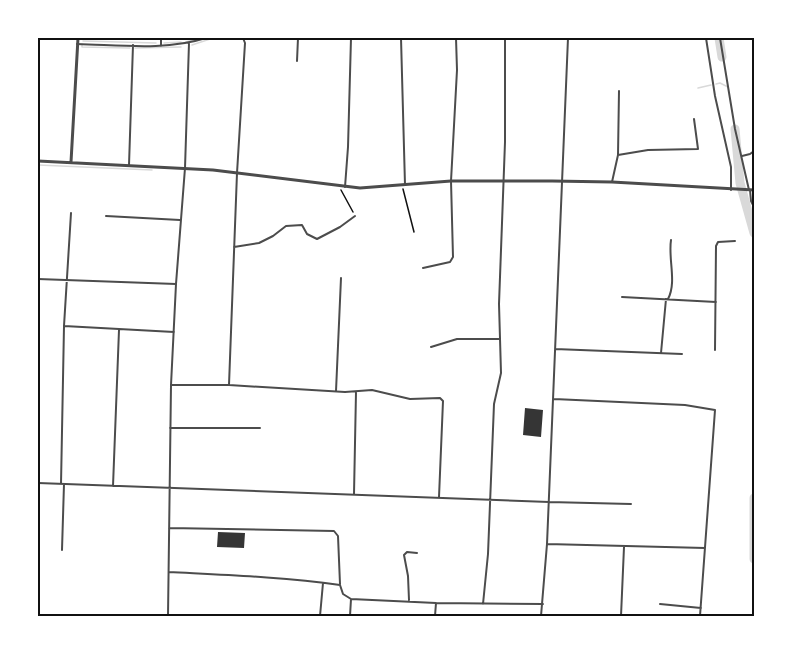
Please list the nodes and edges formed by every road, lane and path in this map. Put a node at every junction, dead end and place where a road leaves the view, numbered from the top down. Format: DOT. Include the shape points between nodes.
graph roads {
  1 [pos="78,38"];
  2 [pos="161,38"];
  3 [pos="206,38"];
  4 [pos="243,38"];
  5 [pos="298,38"];
  6 [pos="351,38"];
  7 [pos="401,38"];
  8 [pos="456,38"];
  9 [pos="506,38"];
  10 [pos="568,38"];
  11 [pos="706,38"];
  12 [pos="720,38"];
  13 [pos="189,43"];
  14 [pos="77,44"];
  15 [pos="133,45"];
  16 [pos="161,45"];
  17 [pos="297,61"];
  18 [pos="619,91"];
  19 [pos="694,119"];
  20 [pos="754,151"];
  21 [pos="618,155"];
  22 [pos="742,156"];
  23 [pos="38,161"];
  24 [pos="71,162"];
  25 [pos="129,165"];
  26 [pos="185,168"];
  27 [pos="237,172"];
  28 [pos="451,181"];
  29 [pos="502,182"];
  30 [pos="562,182"];
  31 [pos="612,182"];
  32 [pos="403,185"];
  33 [pos="339,187"];
  34 [pos="345,187"];
  35 [pos="732,190"];
  36 [pos="750,190"];
  37 [pos="754,207"];
  38 [pos="71,213"];
  39 [pos="106,216"];
  40 [pos="355,216"];
  41 [pos="180,220"];
  42 [pos="414,232"];
  43 [pos="671,240"];
  44 [pos="735,242"];
  45 [pos="234,247"];
  46 [pos="423,268"];
  47 [pos="341,278"];
  48 [pos="38,279"];
  49 [pos="67,281"];
  50 [pos="176,284"];
  51 [pos="622,297"];
  52 [pos="667,299"];
  53 [pos="716,302"];
  54 [pos="64,326"];
  55 [pos="119,330"];
  56 [pos="174,332"];
  57 [pos="500,339"];
  58 [pos="430,347"];
  59 [pos="555,349"];
  60 [pos="715,350"];
  61 [pos="661,353"];
  62 [pos="681,354"];
  63 [pos="171,386"];
  64 [pos="229,386"];
  65 [pos="336,391"];
  66 [pos="356,392"];
  67 [pos="554,399"];
  68 [pos="170,428"];
  69 [pos="260,428"];
  70 [pos="38,483"];
  71 [pos="63,484"];
  72 [pos="113,486"];
  73 [pos="171,488"];
  74 [pos="354,495"];
  75 [pos="439,497"];
  76 [pos="490,500"];
  77 [pos="549,502"];
  78 [pos="631,504"];
  79 [pos="170,528"];
  80 [pos="547,544"];
  81 [pos="624,547"];
  82 [pos="705,548"];
  83 [pos="62,550"];
  84 [pos="417,553"];
  85 [pos="169,572"];
  86 [pos="323,583"];
  87 [pos="340,585"];
  88 [pos="351,599"];
  89 [pos="409,600"];
  90 [pos="436,603"];
  91 [pos="483,604"];
  92 [pos="543,604"];
  93 [pos="660,604"];
  94 [pos="701,608"];
  95 [pos="168,616"];
  96 [pos="320,616"];
  97 [pos="350,616"];
  98 [pos="435,616"];
  99 [pos="541,616"];
  100 [pos="621,616"];
  101 [pos="700,616"];
  1 -- 14 [label="street"];
  2 -- 16 [label="street"];
  3 -- 13 [label="street"];
  4 -- 27 [label="street"];
  5 -- 17 [label="street"];
  6 -- 34 [label="street"];
  7 -- 32 [label="street"];
  8 -- 28 [label="street"];
  9 -- 29 [label="street"];
  10 -- 30 [label="street"];
  11 -- 35 [label="street"];
  12 -- 22 [label="street"];
  13 -- 16 [label="street"];
  13 -- 26 [label="street"];
  14 -- 15 [label="street"];
  14 -- 24 [label="street"];
  15 -- 16 [label="street"];
  15 -- 25 [label="street"];
  18 -- 21 [label="street"];
  19 -- 21 [label="street" via="698,149"];
  20 -- 22 [label="street"];
  21 -- 31 [label="street"];
  22 -- 36 [label="street"];
  23 -- 24 [label="street"];
  24 -- 25 [label="street"];
  25 -- 26 [label="street"];
  26 -- 27 [label="street"];
  26 -- 41 [label="street"];
  27 -- 33 [label="street"];
  27 -- 45 [label="street"];
  28 -- 29 [label="street"];
  28 -- 32 [label="street"];
  28 -- 46 [label="street" via="453,257 450,262"];
  29 -- 30 [label="street"];
  29 -- 57 [label="street"];
  30 -- 31 [label="street"];
  30 -- 59 [label="street"];
  31 -- 35 [label="street"];
  32 -- 34 [label="street"];
  32 -- 42 [label="path"];
  33 -- 34 [label="street"];
  33 -- 40 [label="path"];
  35 -- 36 [label="street"];
  36 -- 37 [label="street"];
  38 -- 49 [label="street"];
  39 -- 41 [label="street"];
  40 -- 45 [label="street" via="317,239 300,225 286,226 255,244"];
  41 -- 50 [label="street"];
  43 -- 52 [label="street" via="672,288"];
  44 -- 53 [label="street" via="716,246"];
  45 -- 64 [label="street"];
  47 -- 65 [label="street"];
  48 -- 49 [label="street"];
  49 -- 50 [label="street"];
  49 -- 54 [label="street"];
  50 -- 56 [label="street"];
  51 -- 52 [label="street"];
  52 -- 53 [label="street"];
  52 -- 61 [label="street"];
  53 -- 60 [label="street"];
  54 -- 55 [label="street"];
  54 -- 71 [label="street"];
  55 -- 56 [label="street"];
  55 -- 72 [label="street"];
  56 -- 63 [label="street"];
  57 -- 58 [label="street" via="449,340"];
  57 -- 76 [label="street" via="501,379 494,404"];
  59 -- 61 [label="street"];
  59 -- 67 [label="street"];
  61 -- 62 [label="street"];
  63 -- 64 [label="street"];
  63 -- 68 [label="street"];
  64 -- 65 [label="street"];
  65 -- 66 [label="street"];
  66 -- 74 [label="street"];
  66 -- 75 [label="street" via="372,390 410,399 442,400"];
  67 -- 77 [label="street"];
  67 -- 82 [label="street" via="715,410"];
  68 -- 69 [label="street"];
  68 -- 73 [label="street"];
  70 -- 71 [label="street"];
  71 -- 72 [label="street"];
  71 -- 83 [label="street"];
  72 -- 73 [label="street"];
  73 -- 74 [label="street"];
  73 -- 79 [label="street"];
  74 -- 75 [label="street"];
  75 -- 76 [label="street"];
  76 -- 77 [label="street"];
  76 -- 91 [label="street"];
  77 -- 78 [label="street"];
  77 -- 80 [label="street"];
  79 -- 85 [label="street"];
  79 -- 87 [label="street" via="334,531 338,536"];
  80 -- 81 [label="street"];
  80 -- 92 [label="street"];
  81 -- 82 [label="street"];
  81 -- 100 [label="street"];
  82 -- 94 [label="street"];
  84 -- 89 [label="street" via="404,555"];
  85 -- 86 [label="street"];
  85 -- 95 [label="street"];
  86 -- 87 [label="street"];
  86 -- 96 [label="street"];
  87 -- 88 [label="street" via="343,594"];
  88 -- 89 [label="street"];
  88 -- 97 [label="street"];
  89 -- 90 [label="street"];
  90 -- 91 [label="street"];
  90 -- 98 [label="street"];
  91 -- 92 [label="street"];
  92 -- 99 [label="street"];
  93 -- 94 [label="street"];
  94 -- 101 [label="street"];
}
